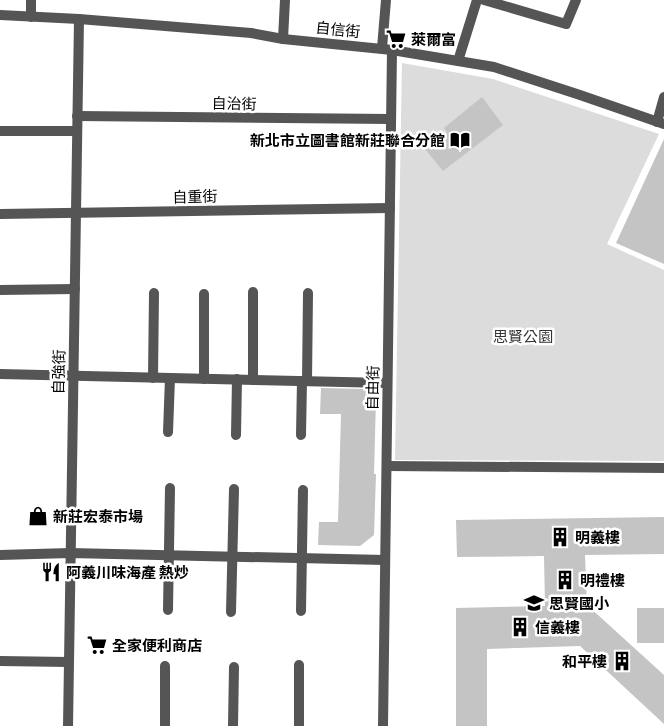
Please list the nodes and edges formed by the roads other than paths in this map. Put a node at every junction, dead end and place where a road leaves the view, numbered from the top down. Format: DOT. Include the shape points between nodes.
graph roads {
  1 [pos="32,0"];
  2 [pos="285,0"];
  3 [pos="386,0"];
  4 [pos="477,0"];
  5 [pos="484,0"];
  6 [pos="576,0"];
  7 [pos="0,15"];
  8 [pos="31,17"];
  9 [pos="79,19"];
  10 [pos="283,39"];
  11 [pos="387,49"];
  12 [pos="458,61"];
  13 [pos="664,97"];
  14 [pos="77,116"];
  15 [pos="391,120"];
  16 [pos="661,123"];
  17 [pos="0,131"];
  18 [pos="77,131"];
  19 [pos="390,208"];
  20 [pos="76,212"];
  21 [pos="0,214"];
  22 [pos="75,289"];
  23 [pos="0,290"];
  24 [pos="254,292"];
  25 [pos="154,293"];
  26 [pos="308,293"];
  27 [pos="204,294"];
  28 [pos="0,374"];
  29 [pos="73,375"];
  30 [pos="153,378"];
  31 [pos="170,378"];
  32 [pos="204,378"];
  33 [pos="237,380"];
  34 [pos="254,380"];
  35 [pos="304,381"];
  36 [pos="387,383"];
  37 [pos="168,432"];
  38 [pos="236,435"];
  39 [pos="301,435"];
  40 [pos="386,466"];
  41 [pos="664,468"];
  42 [pos="170,488"];
  43 [pos="234,489"];
  44 [pos="303,490"];
  45 [pos="70,553"];
  46 [pos="0,555"];
  47 [pos="169,555"];
  48 [pos="233,557"];
  49 [pos="302,558"];
  50 [pos="385,560"];
  51 [pos="168,610"];
  52 [pos="302,611"];
  53 [pos="232,612"];
  54 [pos="0,661"];
  55 [pos="69,662"];
  56 [pos="299,665"];
  57 [pos="165,666"];
  58 [pos="234,667"];
  59 [pos="68,726"];
  60 [pos="165,726"];
  61 [pos="233,726"];
  62 [pos="299,726"];
  63 [pos="383,726"];
  1 -- 8 [label="street"];
  2 -- 10 [label="street"];
  3 -- 11 [label="street, 自由街"];
  4 -- 12 [label="street"];
  5 -- 6 [label="street" via="566,24"];
  7 -- 8 [label="street, 自信街"];
  8 -- 9 [label="street, 自信街"];
  9 -- 10 [label="street, 自信街" via="251,33"];
  9 -- 14 [label="street, 自強街"];
  10 -- 11 [label="street, 自信街"];
  11 -- 12 [label="street, 自信街"];
  11 -- 15 [label="street, 自由街"];
  12 -- 16 [label="street, 自信街" via="494,67"];
  13 -- 16 [label="street"];
  14 -- 15 [label="street, 自治街"];
  14 -- 18 [label="street, 自強街"];
  15 -- 19 [label="street, 自由街"];
  17 -- 18 [label="street"];
  18 -- 20 [label="street, 自強街"];
  19 -- 20 [label="street, 自重街"];
  19 -- 36 [label="street, 自由街"];
  20 -- 21 [label="street, 自重街"];
  20 -- 22 [label="street, 自強街"];
  22 -- 23 [label="street"];
  22 -- 29 [label="street, 自強街"];
  24 -- 34 [label="street"];
  25 -- 30 [label="street"];
  26 -- 35 [label="street"];
  27 -- 32 [label="street"];
  28 -- 29 [label="street"];
  29 -- 30 [label="street"];
  29 -- 45 [label="street, 自強街"];
  30 -- 31 [label="street"];
  31 -- 32 [label="street"];
  31 -- 37 [label="street"];
  32 -- 33 [label="street"];
  33 -- 34 [label="street"];
  33 -- 38 [label="street"];
  34 -- 35 [label="street"];
  35 -- 36 [label="street"];
  35 -- 39 [label="street"];
  36 -- 40 [label="street, 自由街"];
  40 -- 41 [label="street"];
  40 -- 50 [label="street, 自由街"];
  42 -- 47 [label="street"];
  43 -- 48 [label="street"];
  44 -- 49 [label="street"];
  45 -- 46 [label="street"];
  45 -- 47 [label="street"];
  45 -- 55 [label="street, 自強街"];
  47 -- 48 [label="street"];
  47 -- 51 [label="street"];
  48 -- 49 [label="street"];
  48 -- 53 [label="street"];
  49 -- 50 [label="street"];
  49 -- 52 [label="street"];
  50 -- 63 [label="street, 自由街"];
  54 -- 55 [label="street"];
  55 -- 59 [label="street, 自強街"];
  56 -- 62 [label="street"];
  57 -- 60 [label="street"];
  58 -- 61 [label="street"];
}
